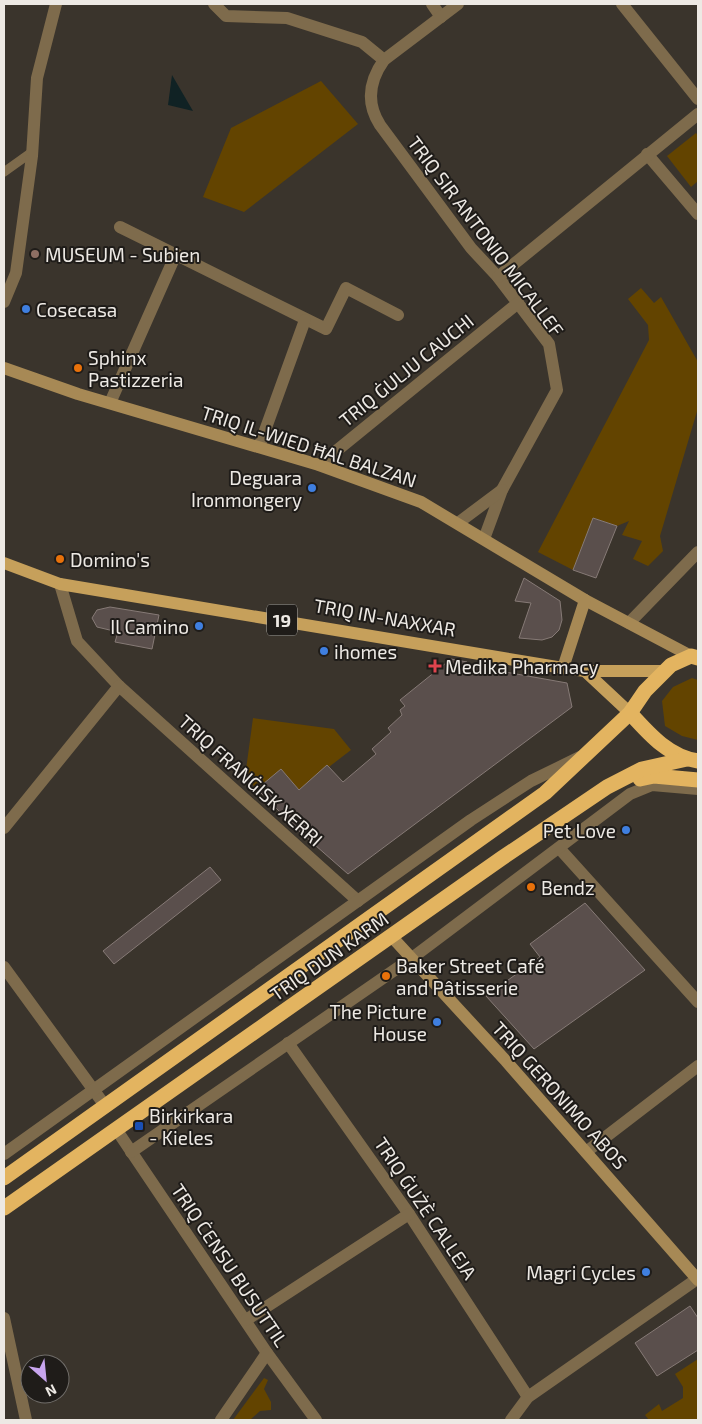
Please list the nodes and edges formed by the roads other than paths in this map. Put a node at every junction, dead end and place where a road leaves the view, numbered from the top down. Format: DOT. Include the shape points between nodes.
graph roads {
  1 [pos="56,4"];
  2 [pos="214,4"];
  3 [pos="432,4"];
  4 [pos="458,4"];
  5 [pos="622,4"];
  6 [pos="441,17"];
  7 [pos="384,60"];
  8 [pos="698,99"];
  9 [pos="698,114"];
  10 [pos="32,152"];
  11 [pos="647,154"];
  12 [pos="4,172"];
  13 [pos="697,211"];
  14 [pos="120,227"];
  15 [pos="176,254"];
  16 [pos="498,277"];
  17 [pos="4,302"];
  18 [pos="518,303"];
  19 [pos="398,315"];
  20 [pos="305,320"];
  21 [pos="4,368"];
  22 [pos="110,403"];
  23 [pos="259,447"];
  24 [pos="319,465"];
  25 [pos="502,490"];
  26 [pos="458,523"];
  27 [pos="484,539"];
  28 [pos="698,552"];
  29 [pos="4,563"];
  30 [pos="60,584"];
  31 [pos="585,600"];
  32 [pos="629,623"];
  33 [pos="695,657"];
  34 [pos="564,668"];
  35 [pos="585,671"];
  36 [pos="665,671"];
  37 [pos="119,686"];
  38 [pos="630,713"];
  39 [pos="583,756"];
  40 [pos="693,760"];
  41 [pos="698,780"];
  42 [pos="607,787"];
  43 [pos="698,789"];
  44 [pos="4,828"];
  45 [pos="559,848"];
  46 [pos="358,901"];
  47 [pos="392,937"];
  48 [pos="412,958"];
  49 [pos="4,967"];
  50 [pos="698,1002"];
  51 [pos="288,1043"];
  52 [pos="698,1066"];
  53 [pos="93,1090"];
  54 [pos="106,1107"];
  55 [pos="116,1129"];
  56 [pos="130,1152"];
  57 [pos="586,1152"];
  58 [pos="4,1154"];
  59 [pos="4,1178"];
  60 [pos="4,1208"];
  61 [pos="409,1214"];
  62 [pos="698,1279"];
  63 [pos="4,1318"];
  64 [pos="246,1320"];
  65 [pos="267,1354"];
  66 [pos="528,1397"];
  67 [pos="26,1420"];
  68 [pos="220,1420"];
  69 [pos="316,1420"];
  70 [pos="511,1420"];
  1 -- 10 [label="street" via="37,78"];
  2 -- 7 [label="street" via="226,16 287,18 362,42"];
  3 -- 6 [label="street"];
  4 -- 6 [label="street"];
  5 -- 8 [label="street"];
  6 -- 7 [label="street"];
  7 -- 16 [label="street, TRIQ SIR ANTONIO MICALLEF" via="371,86 373,114 471,248"];
  9 -- 11 [label="street"];
  10 -- 12 [label="lane"];
  10 -- 17 [label="street" via="16,274"];
  11 -- 13 [label="street"];
  11 -- 16 [label="street"];
  14 -- 15 [label="street"];
  15 -- 20 [label="street"];
  15 -- 22 [label="street"];
  16 -- 18 [label="street, TRIQ SIR ANTONIO MICALLEF"];
  18 -- 24 [label="street, TRIQ ĠULJU CAUCHI"];
  18 -- 25 [label="street, TRIQ SIR ANTONIO MICALLEF" via="549,344 557,390"];
  19 -- 20 [label="street" via="346,288 326,329"];
  20 -- 23 [label="street"];
  21 -- 22 [label="main road, TRIQ IL-WIED ĦAL BALZAN"];
  22 -- 23 [label="main road, TRIQ IL-WIED ĦAL BALZAN"];
  23 -- 24 [label="main road, TRIQ IL-WIED ĦAL BALZAN"];
  24 -- 26 [label="main road, TRIQ IL-WIED ĦAL BALZAN" via="421,502"];
  25 -- 26 [label="street, TRIQ SIR ANTONIO MICALLEF"];
  25 -- 27 [label="street, TRIQ SIR ANTONIO MICALLEF"];
  26 -- 27 [label="main road, TRIQ IL-WIED ĦAL BALZAN"];
  27 -- 31 [label="main road, TRIQ IL-WIED ĦAL BALZAN"];
  28 -- 32 [label="street"];
  29 -- 30 [label="main road, TRIQ IN-NAXXAR / 19"];
  30 -- 34 [label="main road, TRIQ IN-NAXXAR / 19"];
  30 -- 37 [label="street, TRIQ FRANĠISK XERRI" via="77,641"];
  31 -- 32 [label="main road, TRIQ IL-WIED ĦAL BALZAN"];
  31 -- 34 [label="main road"];
  32 -- 33 [label="main road, TRIQ IL-WIED ĦAL BALZAN"];
  33 -- 36 [label="highway" via="671,665"];
  34 -- 35 [label="main road, TRIQ IN-NAXXAR / 19"];
  35 -- 36 [label="main road, TRIQ IN-NAXXAR"];
  35 -- 38 [label="main road"];
  36 -- 38 [label="highway" via="645,691"];
  37 -- 44 [label="street"];
  37 -- 46 [label="street, TRIQ FRANĠISK XERRI"];
  38 -- 39 [label="highway, TRIQ DUN KARM"];
  38 -- 40 [label="highway" via="652,737"];
  39 -- 46 [label="street, TRIQ DUN KARM" via="531,781"];
  39 -- 54 [label="highway, TRIQ DUN KARM" via="545,793"];
  40 -- 42 [label="highway, TRIQ DUN KARM" via="642,769"];
  41 -- 42 [label="highway" via="654,776"];
  42 -- 47 [label="highway, TRIQ DUN KARM"];
  43 -- 45 [label="street" via="652,785 630,794"];
  45 -- 48 [label="street"];
  45 -- 50 [label="street"];
  46 -- 53 [label="street, TRIQ DUN KARM"];
  47 -- 48 [label="main road, TRIQ GERONIMO ABOS"];
  47 -- 55 [label="highway, TRIQ DUN KARM"];
  48 -- 51 [label="street"];
  48 -- 57 [label="main road, TRIQ GERONIMO ABOS"];
  49 -- 53 [label="street"];
  51 -- 56 [label="street"];
  51 -- 61 [label="street, TRIQ ĠUŻÈ CALLEJA"];
  52 -- 57 [label="street"];
  53 -- 54 [label="street"];
  53 -- 58 [label="street, TRIQ DUN KARM"];
  54 -- 59 [label="highway, TRIQ DUN KARM"];
  55 -- 56 [label="street, TRIQ ĊENSU BUSUTTIL"];
  55 -- 60 [label="highway, TRIQ DUN KARM"];
  56 -- 64 [label="street, TRIQ ĊENSU BUSUTTIL"];
  57 -- 62 [label="main road, TRIQ GERONIMO ABOS"];
  61 -- 64 [label="street"];
  61 -- 66 [label="street, TRIQ ĠUŻÈ CALLEJA"];
  62 -- 66 [label="street"];
  63 -- 67 [label="street"];
  64 -- 65 [label="street, TRIQ ĊENSU BUSUTTIL"];
  65 -- 68 [label="street"];
  65 -- 69 [label="street, TRIQ ĊENSU BUSUTTIL"];
  66 -- 70 [label="street"];
}
